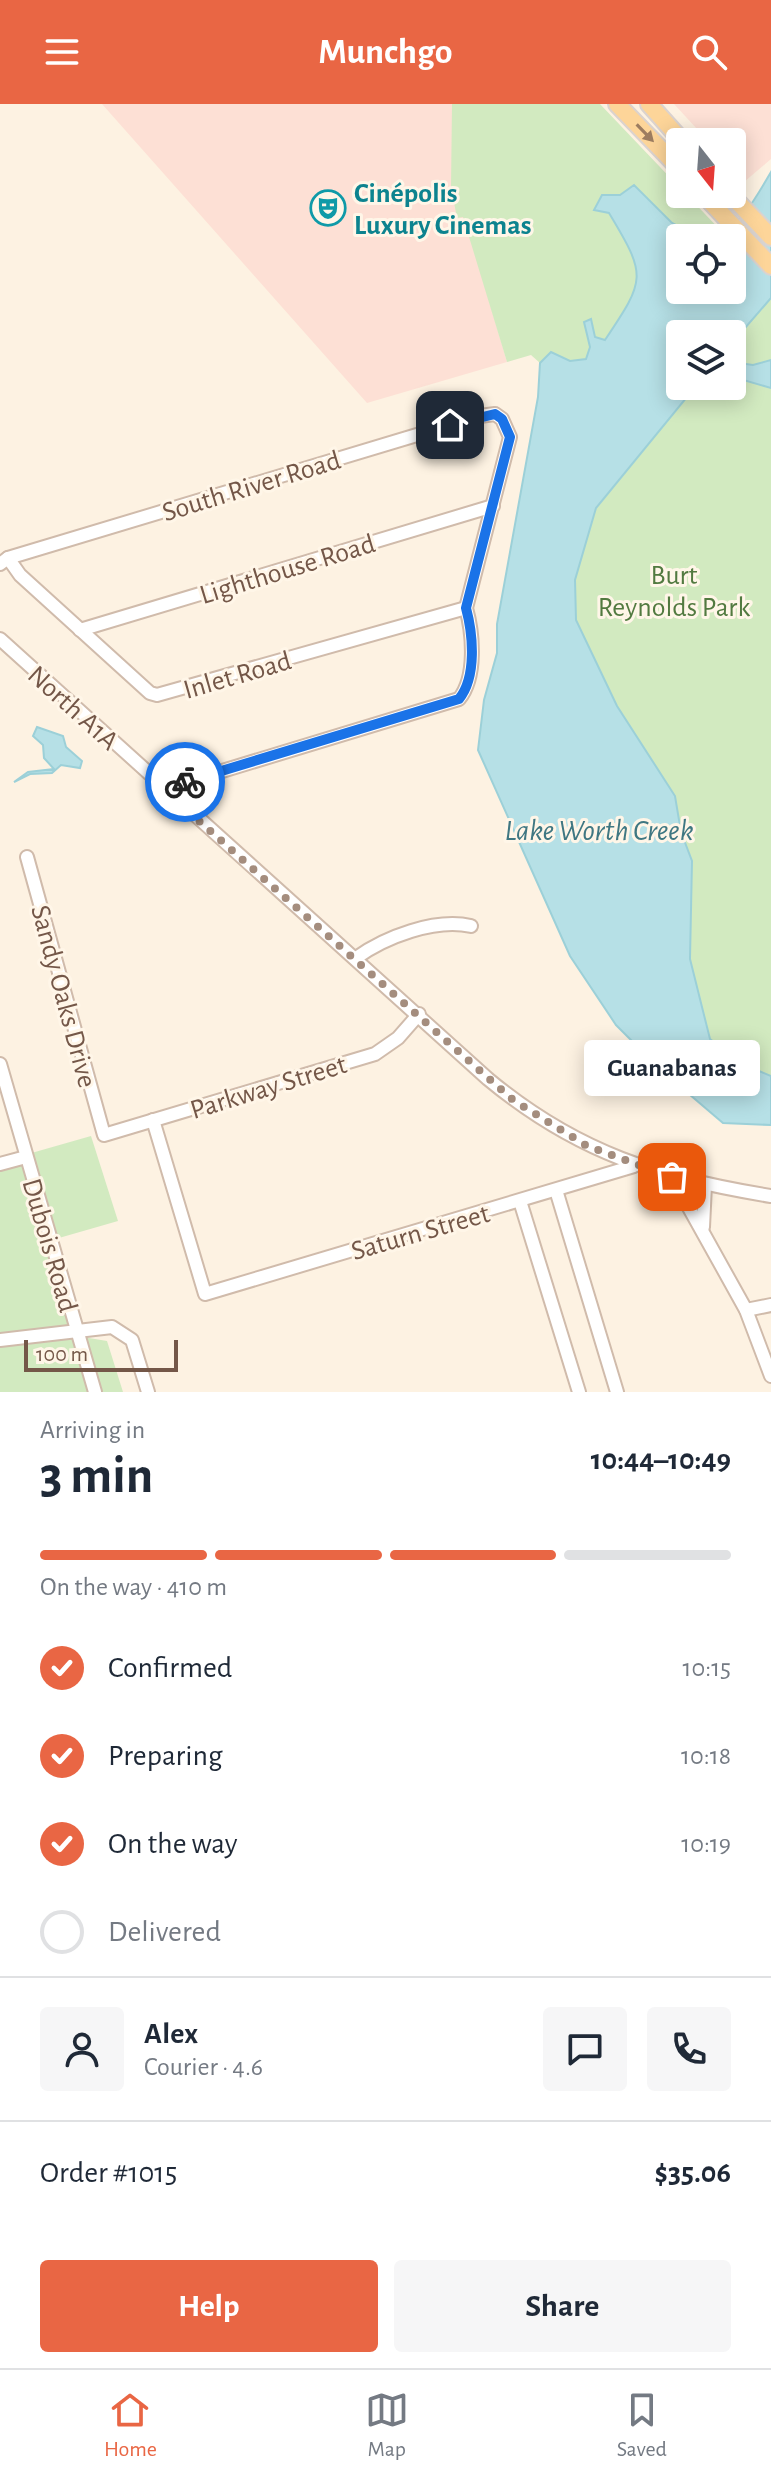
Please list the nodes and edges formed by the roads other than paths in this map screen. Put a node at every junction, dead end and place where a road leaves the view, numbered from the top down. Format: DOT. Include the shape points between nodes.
graph roads {
  1 [pos="617,104"];
  2 [pos="649,104"];
  3 [pos="670,128"];
  4 [pos="666,155"];
  5 [pos="716,208"];
  6 [pos="743,208"];
  7 [pos="771,237"];
  8 [pos="771,266"];
  9 [pos="493,506"];
  10 [pos="4,561"];
  11 [pos="466,608"];
  12 [pos="80,630"];
  13 [pos="0,639"];
  14 [pos="163,789"];
  15 [pos="27,857"];
  16 [pos="471,926"];
  17 [pos="356,958"];
  18 [pos="419,1014"];
  19 [pos="0,1064"];
  20 [pos="153,1120"];
  21 [pos="104,1135"];
  22 [pos="26,1157"];
  23 [pos="0,1164"];
  24 [pos="634,1166"];
  25 [pos="672,1177"];
  26 [pos="705,1185"];
  27 [pos="556,1190"];
  28 [pos="771,1196"];
  29 [pos="520,1201"];
  30 [pos="703,1230"];
  31 [pos="771,1305"];
  32 [pos="746,1310"];
  33 [pos="77,1333"];
  34 [pos="0,1340"];
  35 [pos="771,1376"];
  36 [pos="95,1392"];
  37 [pos="148,1392"];
  38 [pos="579,1392"];
  39 [pos="617,1392"];
  1 -- 4 [label="main road, one-way"];
  2 -- 3 [label="main road"];
  5 -- 8 [label="main road"];
  6 -- 7 [label="main road"];
  9 -- 10 [label="street, South River Road" via="510,437 495,414"];
  9 -- 11 [label="street"];
  9 -- 12 [label="street, Lighthouse Road"];
  10 -- 12 [label="street, Inlet Road"];
  11 -- 12 [label="street, Inlet Road" via="164,695 150,693"];
  11 -- 14 [label="street" via="472,631 468,679 459,699"];
  13 -- 14 [label="street, North A1A"];
  14 -- 17 [label="street, North A1A"];
  15 -- 21 [label="street, Sandy Oaks Drive"];
  16 -- 17 [label="street" via="444,924 372,945"];
  17 -- 18 [label="street, North A1A"];
  18 -- 20 [label="street, Parkway Street" via="375,1054"];
  18 -- 24 [label="street, North A1A" via="531,1114"];
  19 -- 22 [label="street, Dubois Road"];
  20 -- 21 [label="street, Parkway Street"];
  20 -- 29 [label="street, Saturn Street" via="205,1294"];
  22 -- 23 [label="street"];
  22 -- 33 [label="street, Dubois Road"];
  24 -- 25 [label="street, North A1A"];
  24 -- 27 [label="street, Saturn Street"];
  25 -- 26 [label="street, North A1A"];
  25 -- 30 [label="street"];
  26 -- 28 [label="street, North A1A"];
  26 -- 30 [label="street"];
  27 -- 29 [label="street, Saturn Street"];
  27 -- 39 [label="street"];
  29 -- 38 [label="street"];
  30 -- 32 [label="street"];
  31 -- 32 [label="street"];
  32 -- 35 [label="street"];
  33 -- 34 [label="street, Dubois Road"];
  33 -- 36 [label="street, Dubois Road"];
  33 -- 37 [label="street" via="112,1327 132,1340"];
}
